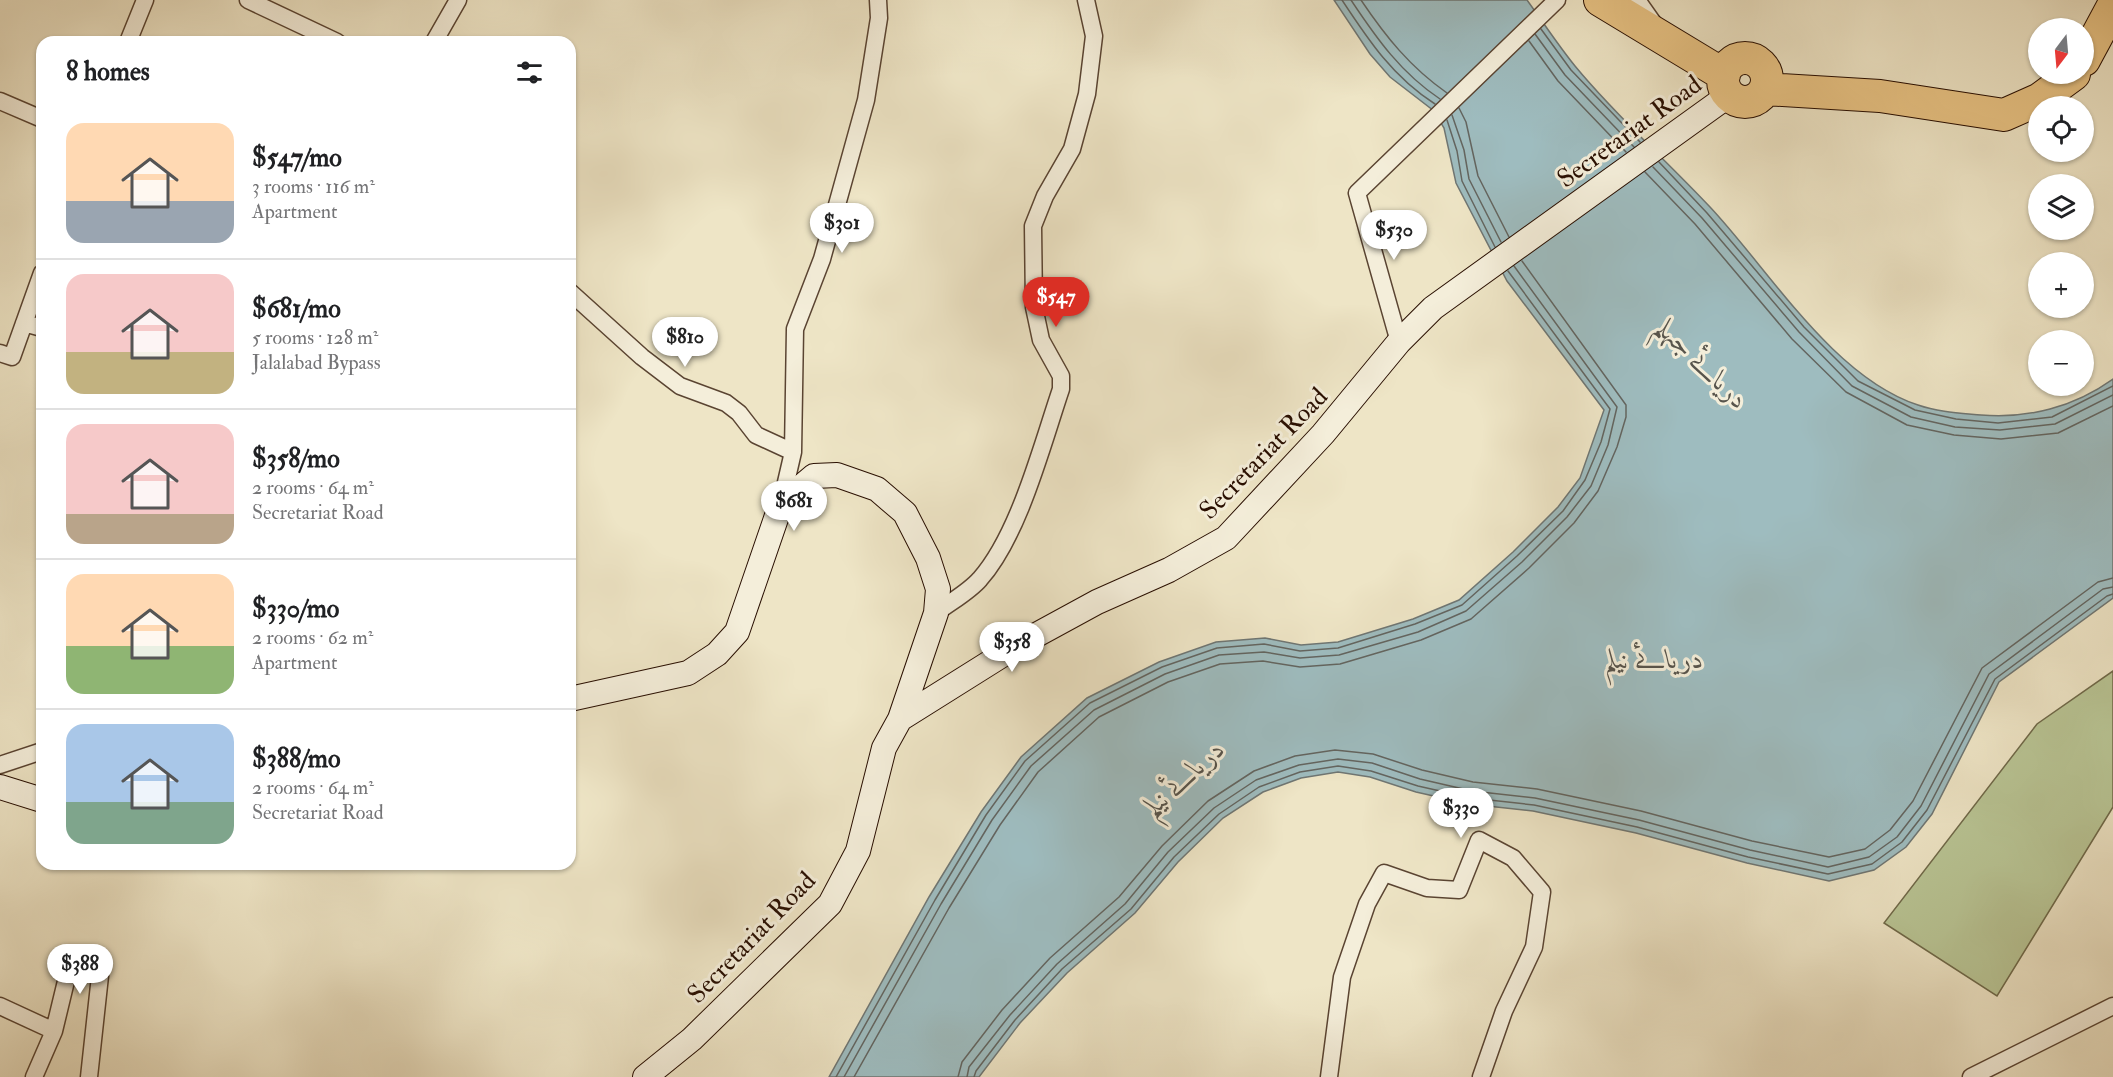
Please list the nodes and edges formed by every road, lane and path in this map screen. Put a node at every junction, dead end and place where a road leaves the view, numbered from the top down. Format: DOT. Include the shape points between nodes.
graph roads {
  1 [pos="145,0"];
  2 [pos="248,0"];
  3 [pos="458,0"];
  4 [pos="878,0"];
  5 [pos="1086,0"];
  6 [pos="1600,0"];
  7 [pos="1637,0"];
  8 [pos="1554,4"];
  9 [pos="2113,6"];
  10 [pos="130,36"];
  11 [pos="324,36"];
  12 [pos="437,36"];
  13 [pos="1665,39"];
  14 [pos="2094,41"];
  15 [pos="2060,84"];
  16 [pos="1722,91"];
  17 [pos="0,101"];
  18 [pos="36,116"];
  19 [pos="36,290"];
  20 [pos="576,297"];
  21 [pos="24,323"];
  22 [pos="36,326"];
  23 [pos="1399,342"];
  24 [pos="0,353"];
  25 [pos="793,452"];
  26 [pos="781,504"];
  27 [pos="936,612"];
  28 [pos="576,698"];
  29 [pos="900,719"];
  30 [pos="36,753"];
  31 [pos="0,765"];
  32 [pos="0,787"];
  33 [pos="36,799"];
  34 [pos="0,1006"];
  35 [pos="2113,1006"];
  36 [pos="54,1031"];
  37 [pos="34,1077"];
  38 [pos="89,1077"];
  39 [pos="645,1077"];
  40 [pos="1329,1077"];
  41 [pos="1481,1077"];
  42 [pos="1971,1077"];
  1 -- 10 [label="street"];
  2 -- 11 [label="street"];
  3 -- 12 [label="street"];
  4 -- 25 [label="street" via="879,18 866,100 822,260 795,329"];
  5 -- 27 [label="street" via="1094,36 1087,94 1072,149 1033,226 1034,307 1041,340 1062,376 1061,389 1028,488 1002,545 980,580"];
  6 -- 13 [label="highway"];
  7 -- 13 [label="street"];
  8 -- 23 [label="street" via="1357,193"];
  9 -- 14 [label="highway"];
  13 -- 16 [label="highway"];
  15 -- 16 [label="highway" via="2040,99 2004,115 1880,96 1765,89 1764,69 1745,58 1731,63"];
  16 -- 23 [label="main road, Secretariat Road" via="1433,308"];
  17 -- 18 [label="street"];
  19 -- 21 [label="street"];
  20 -- 25 [label="street" via="680,386 726,403 756,435"];
  21 -- 22 [label="street"];
  21 -- 24 [label="street" via="12,357"];
  23 -- 29 [label="main road, Secretariat Road" via="1323,434 1226,538 1018,645"];
  25 -- 26 [label="street"];
  26 -- 27 [label="main road" via="814,476 837,474 877,489 905,513 928,558 938,589"];
  26 -- 28 [label="main road" via="737,632 717,654 688,673"];
  27 -- 29 [label="main road"];
  29 -- 39 [label="main road, Secretariat Road" via="884,748 858,852 830,904 692,1039"];
  30 -- 31 [label="street"];
  32 -- 33 [label="main road"];
  34 -- 36 [label="street"];
  35 -- 42 [label="street"];
  36 -- 37 [label="street"];
  36 -- 38 [label="street" via="72,968 94,968 100,976"];
  40 -- 41 [label="street" via="1342,977 1367,904 1384,873 1426,888 1459,890 1479,840 1513,858 1542,892 1534,947 1504,1011"];
}
